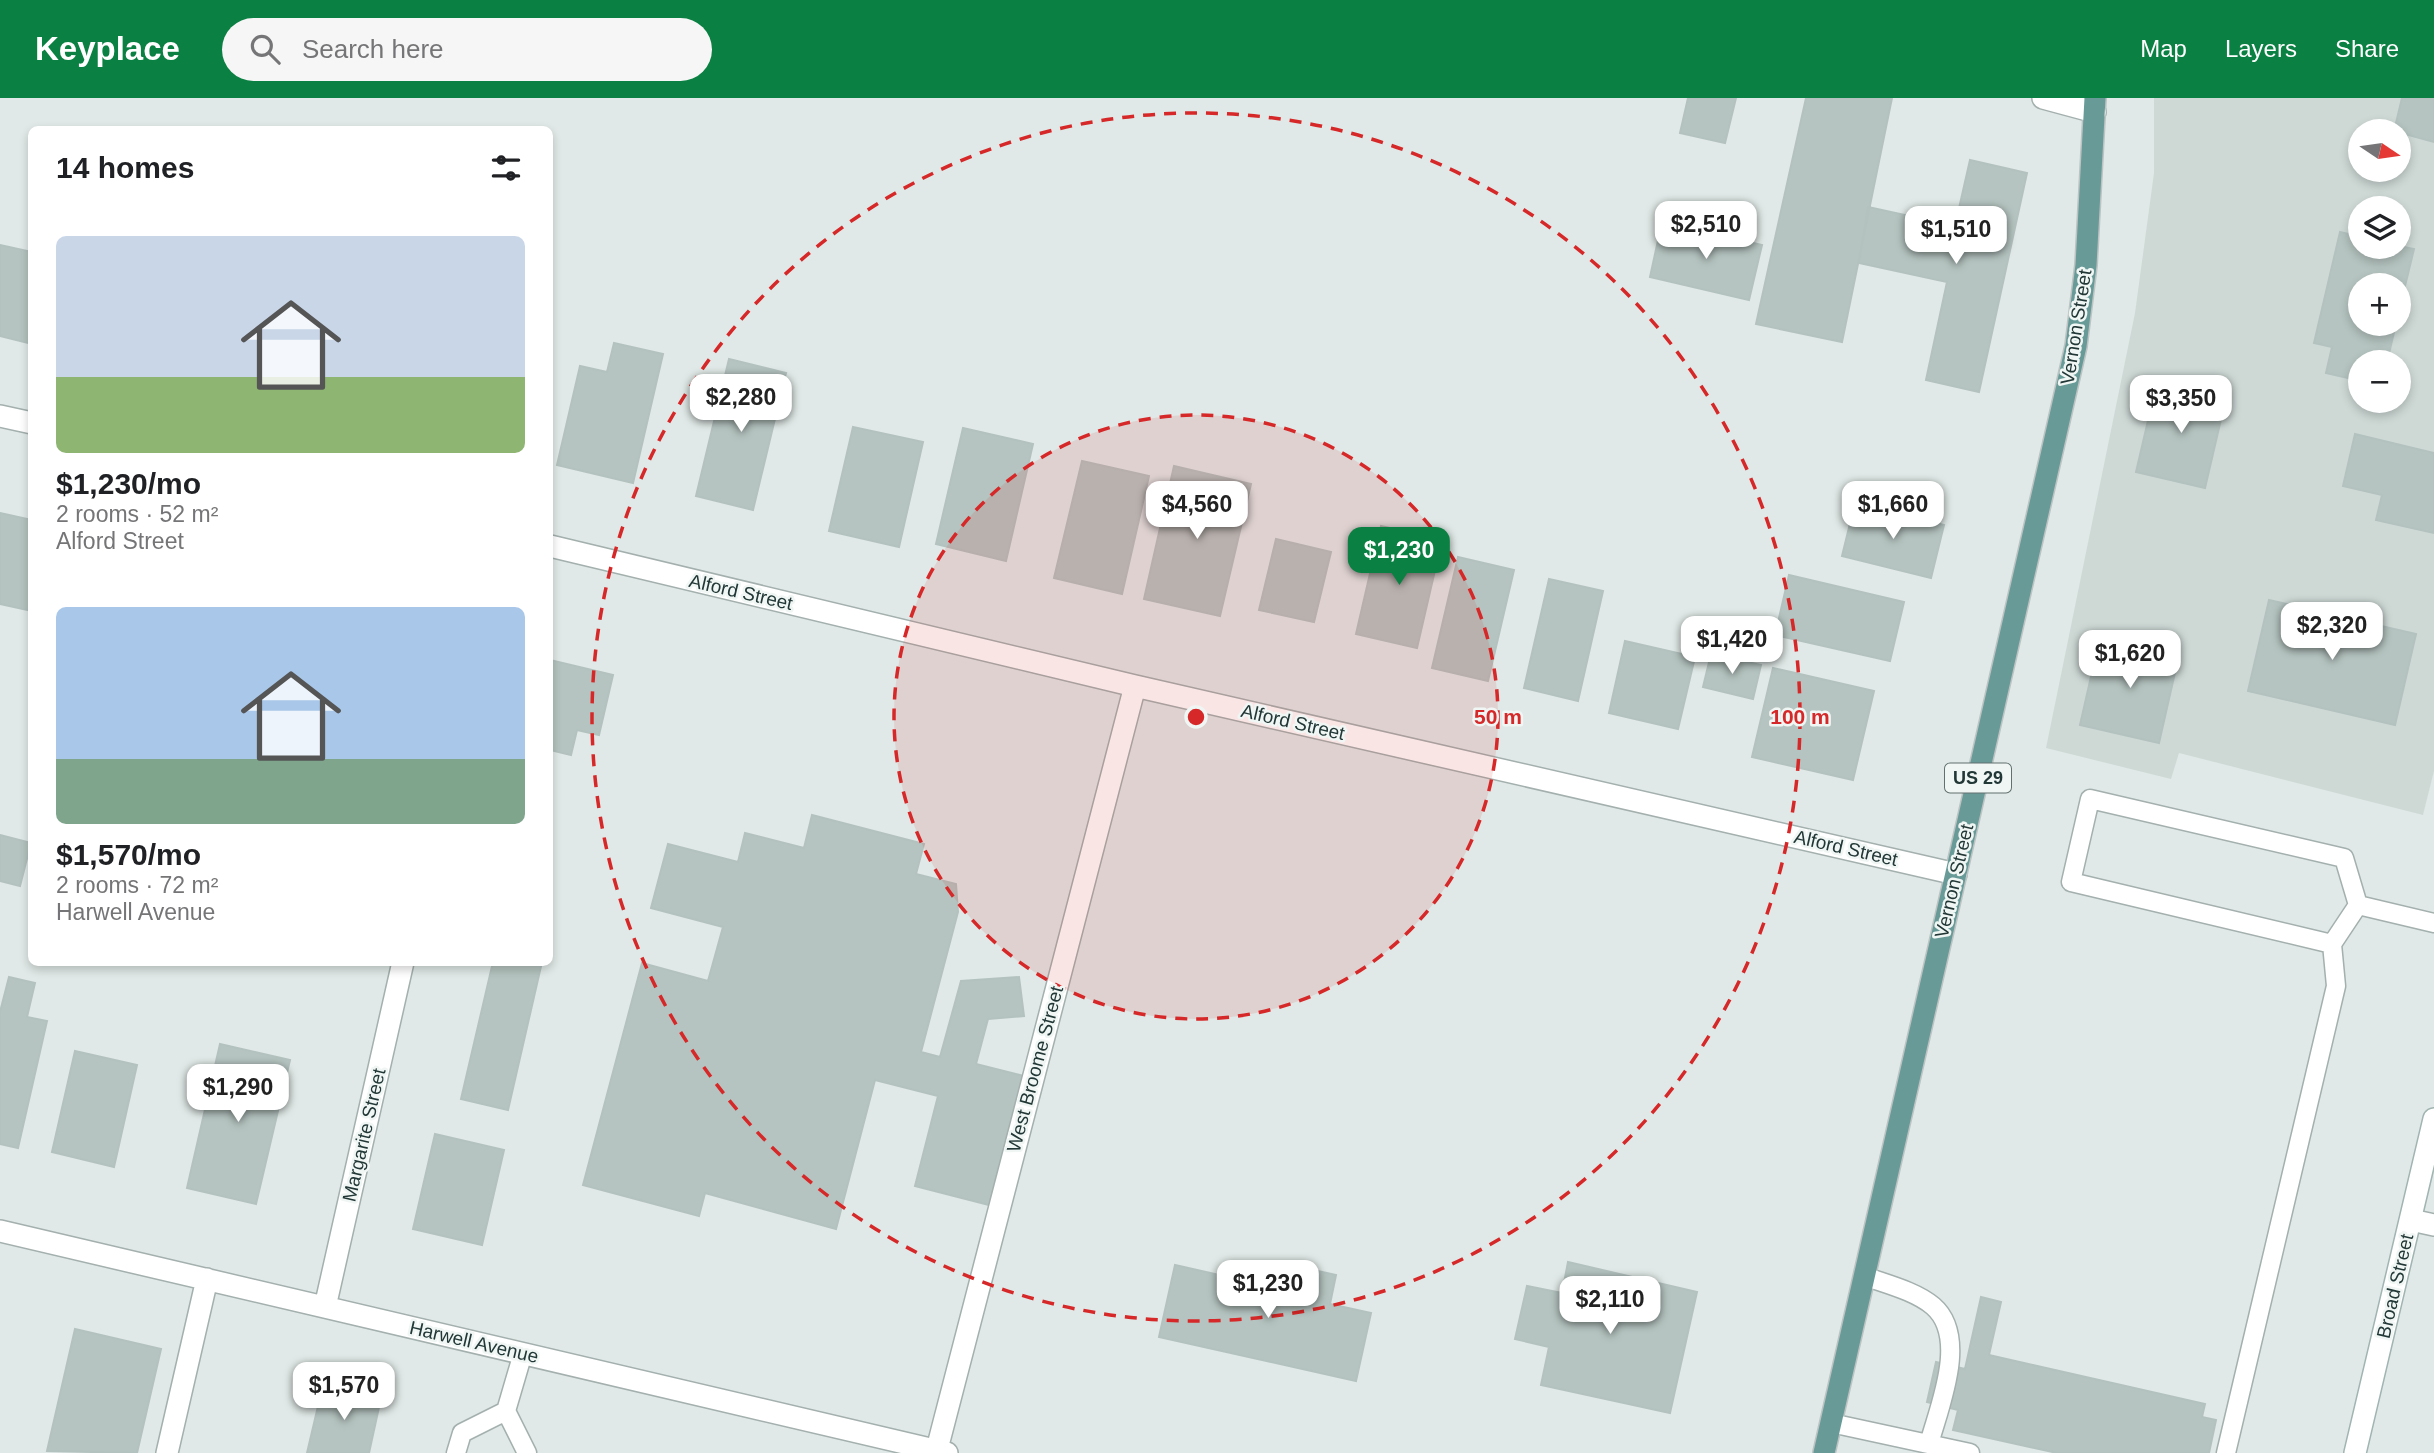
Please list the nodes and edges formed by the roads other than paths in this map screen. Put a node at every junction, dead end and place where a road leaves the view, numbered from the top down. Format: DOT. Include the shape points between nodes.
graph roads {
  1 [pos="2043,98"];
  2 [pos="2095,105"];
  3 [pos="0,416"];
  4 [pos="28,422"];
  5 [pos="553,547"];
  6 [pos="1135,686"];
  7 [pos="1956,874"];
  8 [pos="2358,905"];
  9 [pos="2434,923"];
  10 [pos="2332,944"];
  11 [pos="401,966"];
  12 [pos="2434,1119"];
  13 [pos="2411,1220"];
  14 [pos="2434,1225"];
  15 [pos="0,1231"];
  16 [pos="1864,1276"];
  17 [pos="207,1279"];
  18 [pos="325,1307"];
  19 [pos="523,1353"];
  20 [pos="506,1411"];
  21 [pos="1831,1423"];
  22 [pos="1929,1444"];
  23 [pos="940,1452"];
  24 [pos="167,1453"];
  25 [pos="456,1453"];
  26 [pos="527,1453"];
  27 [pos="1824,1453"];
  28 [pos="1970,1453"];
  29 [pos="2227,1453"];
  30 [pos="2355,1453"];
  1 -- 2 [label="street"];
  2 -- 7 [label="main road, Vernon Street / US 29" via="2086,265 2076,346"];
  3 -- 4 [label="street"];
  5 -- 6 [label="street, Alford Street"];
  6 -- 7 [label="street, Alford Street"];
  6 -- 23 [label="street, West Broome Street"];
  7 -- 16 [label="main road, Vernon Street / US 29"];
  8 -- 9 [label="lane"];
  8 -- 10 [label="lane"];
  8 -- 10 [label="lane" via="2344,858 2090,799 2071,882"];
  10 -- 29 [label="lane" via="2336,986"];
  11 -- 18 [label="street, Margarite Street"];
  12 -- 13 [label="street, Broad Street"];
  13 -- 14 [label="street"];
  13 -- 30 [label="street, Broad Street"];
  15 -- 17 [label="street, Harwell Avenue"];
  16 -- 21 [label="main road, Vernon Street / US 29"];
  16 -- 22 [label="lane" via="1934,1307 1949,1331 1950,1366"];
  17 -- 18 [label="street, Harwell Avenue"];
  17 -- 24 [label="street"];
  18 -- 19 [label="street, Harwell Avenue"];
  19 -- 20 [label="lane"];
  19 -- 23 [label="street, Harwell Avenue"];
  20 -- 25 [label="lane" via="462,1433"];
  20 -- 26 [label="lane"];
  21 -- 22 [label="lane"];
  21 -- 27 [label="main road, Vernon Street / US 29"];
  22 -- 28 [label="lane"];
}
